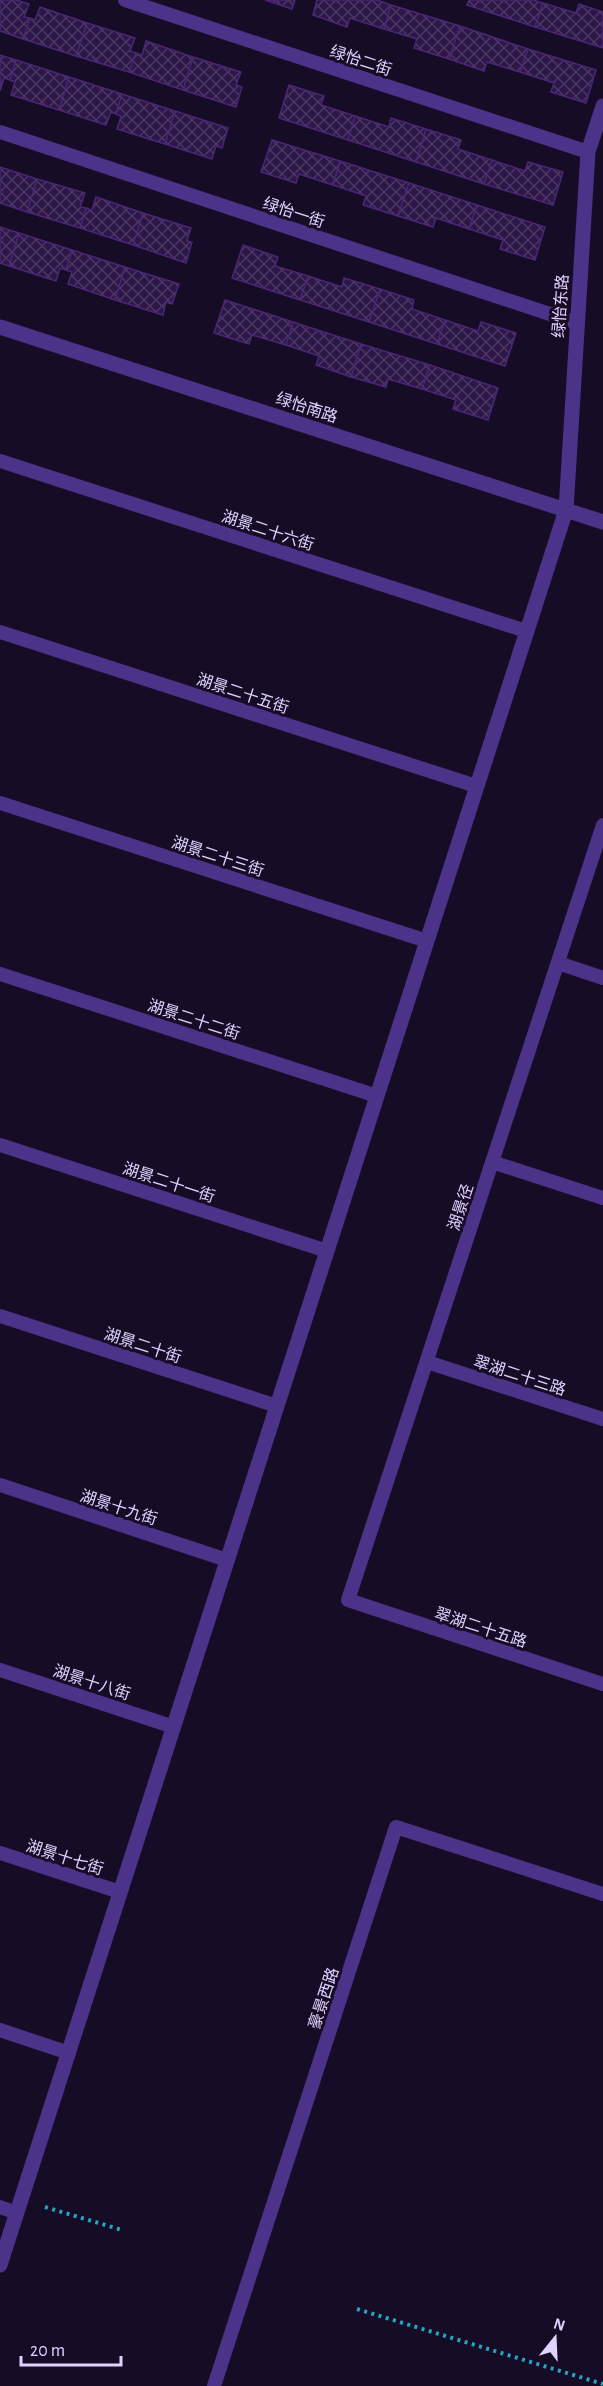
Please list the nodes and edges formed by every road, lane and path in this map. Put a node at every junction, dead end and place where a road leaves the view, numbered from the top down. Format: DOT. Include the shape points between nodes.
graph roads {
  1 [pos="125,0"];
  2 [pos="603,106"];
  3 [pos="0,132"];
  4 [pos="588,152"];
  5 [pos="577,322"];
  6 [pos="0,327"];
  7 [pos="0,461"];
  8 [pos="566,510"];
  9 [pos="603,522"];
  10 [pos="526,631"];
  11 [pos="0,632"];
  12 [pos="476,786"];
  13 [pos="0,803"];
  14 [pos="603,825"];
  15 [pos="427,941"];
  16 [pos="558,963"];
  17 [pos="0,974"];
  18 [pos="603,978"];
  19 [pos="377,1096"];
  20 [pos="0,1145"];
  21 [pos="492,1162"];
  22 [pos="603,1198"];
  23 [pos="327,1251"];
  24 [pos="0,1316"];
  25 [pos="427,1362"];
  26 [pos="277,1406"];
  27 [pos="603,1419"];
  28 [pos="0,1485"];
  29 [pos="227,1560"];
  30 [pos="348,1600"];
  31 [pos="0,1670"];
  32 [pos="603,1684"];
  33 [pos="174,1727"];
  34 [pos="0,1853"];
  35 [pos="120,1892"];
  36 [pos="603,1894"];
  37 [pos="0,2030"];
  38 [pos="69,2053"];
  39 [pos="19,2206"];
  40 [pos="0,2207"];
  41 [pos="122,2230"];
  42 [pos="0,2265"];
  43 [pos="357,2309"];
  44 [pos="603,2384"];
  45 [pos="214,2386"];
  1 -- 4 [label="lane, 绿怡二街"];
  2 -- 4 [label="street, 绿怡东路"];
  3 -- 5 [label="lane, 绿怡一街"];
  4 -- 5 [label="street, 绿怡东路"];
  5 -- 8 [label="street, 绿怡东路"];
  6 -- 8 [label="street, 绿怡南路"];
  7 -- 10 [label="lane, 湖景二十六街"];
  8 -- 9 [label="street, 绿怡南路"];
  8 -- 10 [label="street, 绿怡东路"];
  10 -- 12 [label="street, 绿怡东路"];
  11 -- 12 [label="lane, 湖景二十五街"];
  12 -- 15 [label="street, 绿怡东路"];
  13 -- 15 [label="lane, 湖景二十三街"];
  14 -- 16 [label="lane, 湖景径"];
  15 -- 19 [label="street, 绿怡东路"];
  16 -- 18 [label="lane"];
  16 -- 21 [label="lane, 湖景径"];
  17 -- 19 [label="lane, 湖景二十二街"];
  19 -- 23 [label="street, 绿怡东路"];
  20 -- 23 [label="lane, 湖景二十一街"];
  21 -- 22 [label="lane"];
  21 -- 25 [label="lane, 湖景径"];
  23 -- 26 [label="street, 绿怡东路"];
  24 -- 26 [label="lane, 湖景二十街"];
  25 -- 27 [label="lane, 翠湖二十三路"];
  25 -- 30 [label="lane, 湖景径"];
  26 -- 29 [label="street, 绿怡东路"];
  28 -- 29 [label="lane, 湖景十九街"];
  29 -- 33 [label="street, 绿怡东路"];
  30 -- 32 [label="lane, 翠湖二十五路"];
  31 -- 33 [label="lane, 湖景十八街"];
  33 -- 35 [label="street, 绿怡东路"];
  34 -- 35 [label="lane, 湖景十七街"];
  35 -- 38 [label="street, 绿怡东路"];
  36 -- 45 [label="lane, 豪景西路" via="396,1827"];
  37 -- 38 [label="lane"];
  38 -- 39 [label="street, 绿怡东路"];
  39 -- 40 [label="lane"];
  39 -- 41 [label="path"];
  39 -- 42 [label="street, 绿怡东路"];
  43 -- 44 [label="path"];
}
